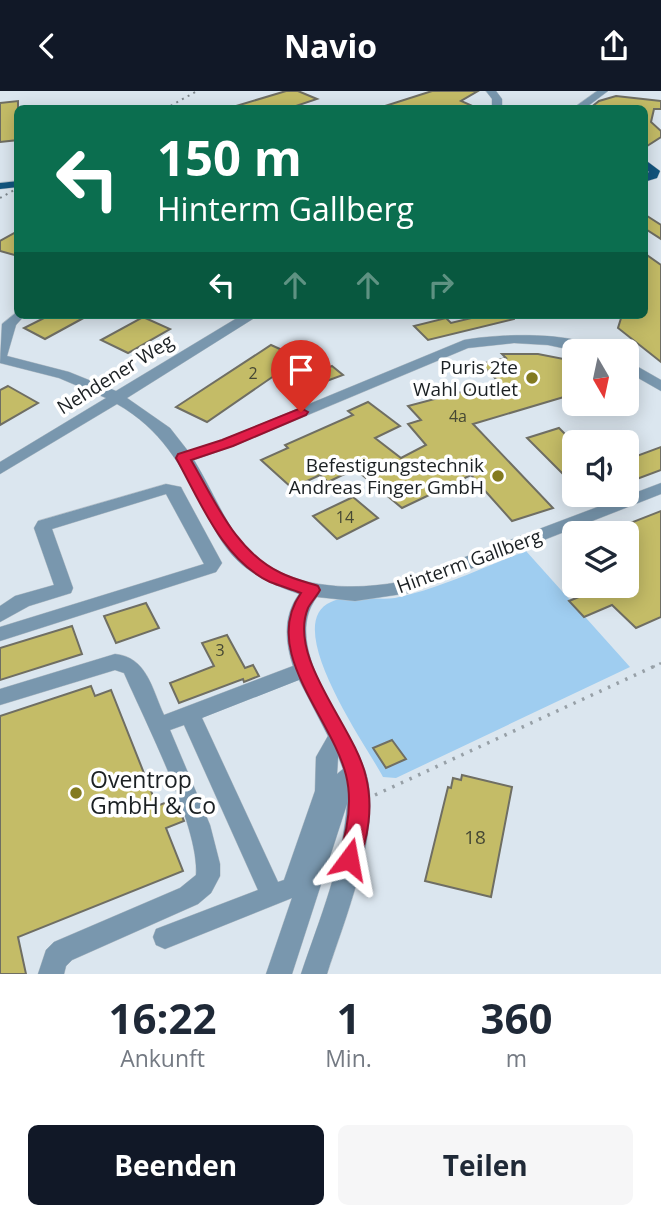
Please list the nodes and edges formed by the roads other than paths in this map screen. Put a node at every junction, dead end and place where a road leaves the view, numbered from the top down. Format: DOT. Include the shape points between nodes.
graph roads {
  1 [pos="603,91"];
  2 [pos="583,105"];
  3 [pos="648,164"];
  4 [pos="648,179"];
  5 [pos="15,319"];
  6 [pos="245,319"];
  7 [pos="562,344"];
  8 [pos="0,357"];
  9 [pos="639,373"];
  10 [pos="661,387"];
  11 [pos="114,398"];
  12 [pos="183,458"];
  13 [pos="0,469"];
  14 [pos="661,488"];
  15 [pos="231,541"];
  16 [pos="206,549"];
  17 [pos="312,590"];
  18 [pos="0,615"];
  19 [pos="0,634"];
  20 [pos="305,670"];
  21 [pos="0,697"];
  22 [pos="190,714"];
  23 [pos="158,726"];
  24 [pos="339,736"];
  25 [pos="355,772"];
  26 [pos="272,895"];
  27 [pos="165,936"];
  28 [pos="51,974"];
  29 [pos="279,974"];
  30 [pos="314,974"];
  1 -- 2 [label="street"];
  3 -- 4 [label="main road" via="655,171"];
  5 -- 8 [label="street" via="6,330"];
  6 -- 11 [label="street, Nehdener Weg"];
  7 -- 12 [label="street" via="503,338 464,344"];
  8 -- 11 [label="street, Hinterm Gallberg" via="55,370"];
  9 -- 10 [label="street"];
  11 -- 12 [label="street, Hinterm Gallberg" via="159,426"];
  11 -- 13 [label="street, Nehdener Weg"];
  12 -- 15 [label="street, Hinterm Gallberg"];
  14 -- 17 [label="street, Hinterm Gallberg" via="402,588 363,594"];
  15 -- 16 [label="street"];
  15 -- 17 [label="street, Hinterm Gallberg" via="274,577"];
  16 -- 18 [label="street" via="172,489 48,522 43,528 64,587 22,601"];
  16 -- 19 [label="street" via="211,568"];
  17 -- 20 [label="street" via="300,608 296,631"];
  20 -- 22 [label="street"];
  20 -- 24 [label="street"];
  21 -- 23 [label="street" via="101,665 126,663"];
  22 -- 23 [label="street"];
  22 -- 26 [label="street"];
  23 -- 28 [label="street" via="208,852 208,877 189,896 63,951 54,959"];
  24 -- 25 [label="street"];
  24 -- 26 [label="street" via="327,757 326,791 293,887"];
  25 -- 29 [label="street" via="340,791"];
  25 -- 30 [label="street" via="359,802 356,837"];
  26 -- 27 [label="street"];
}
